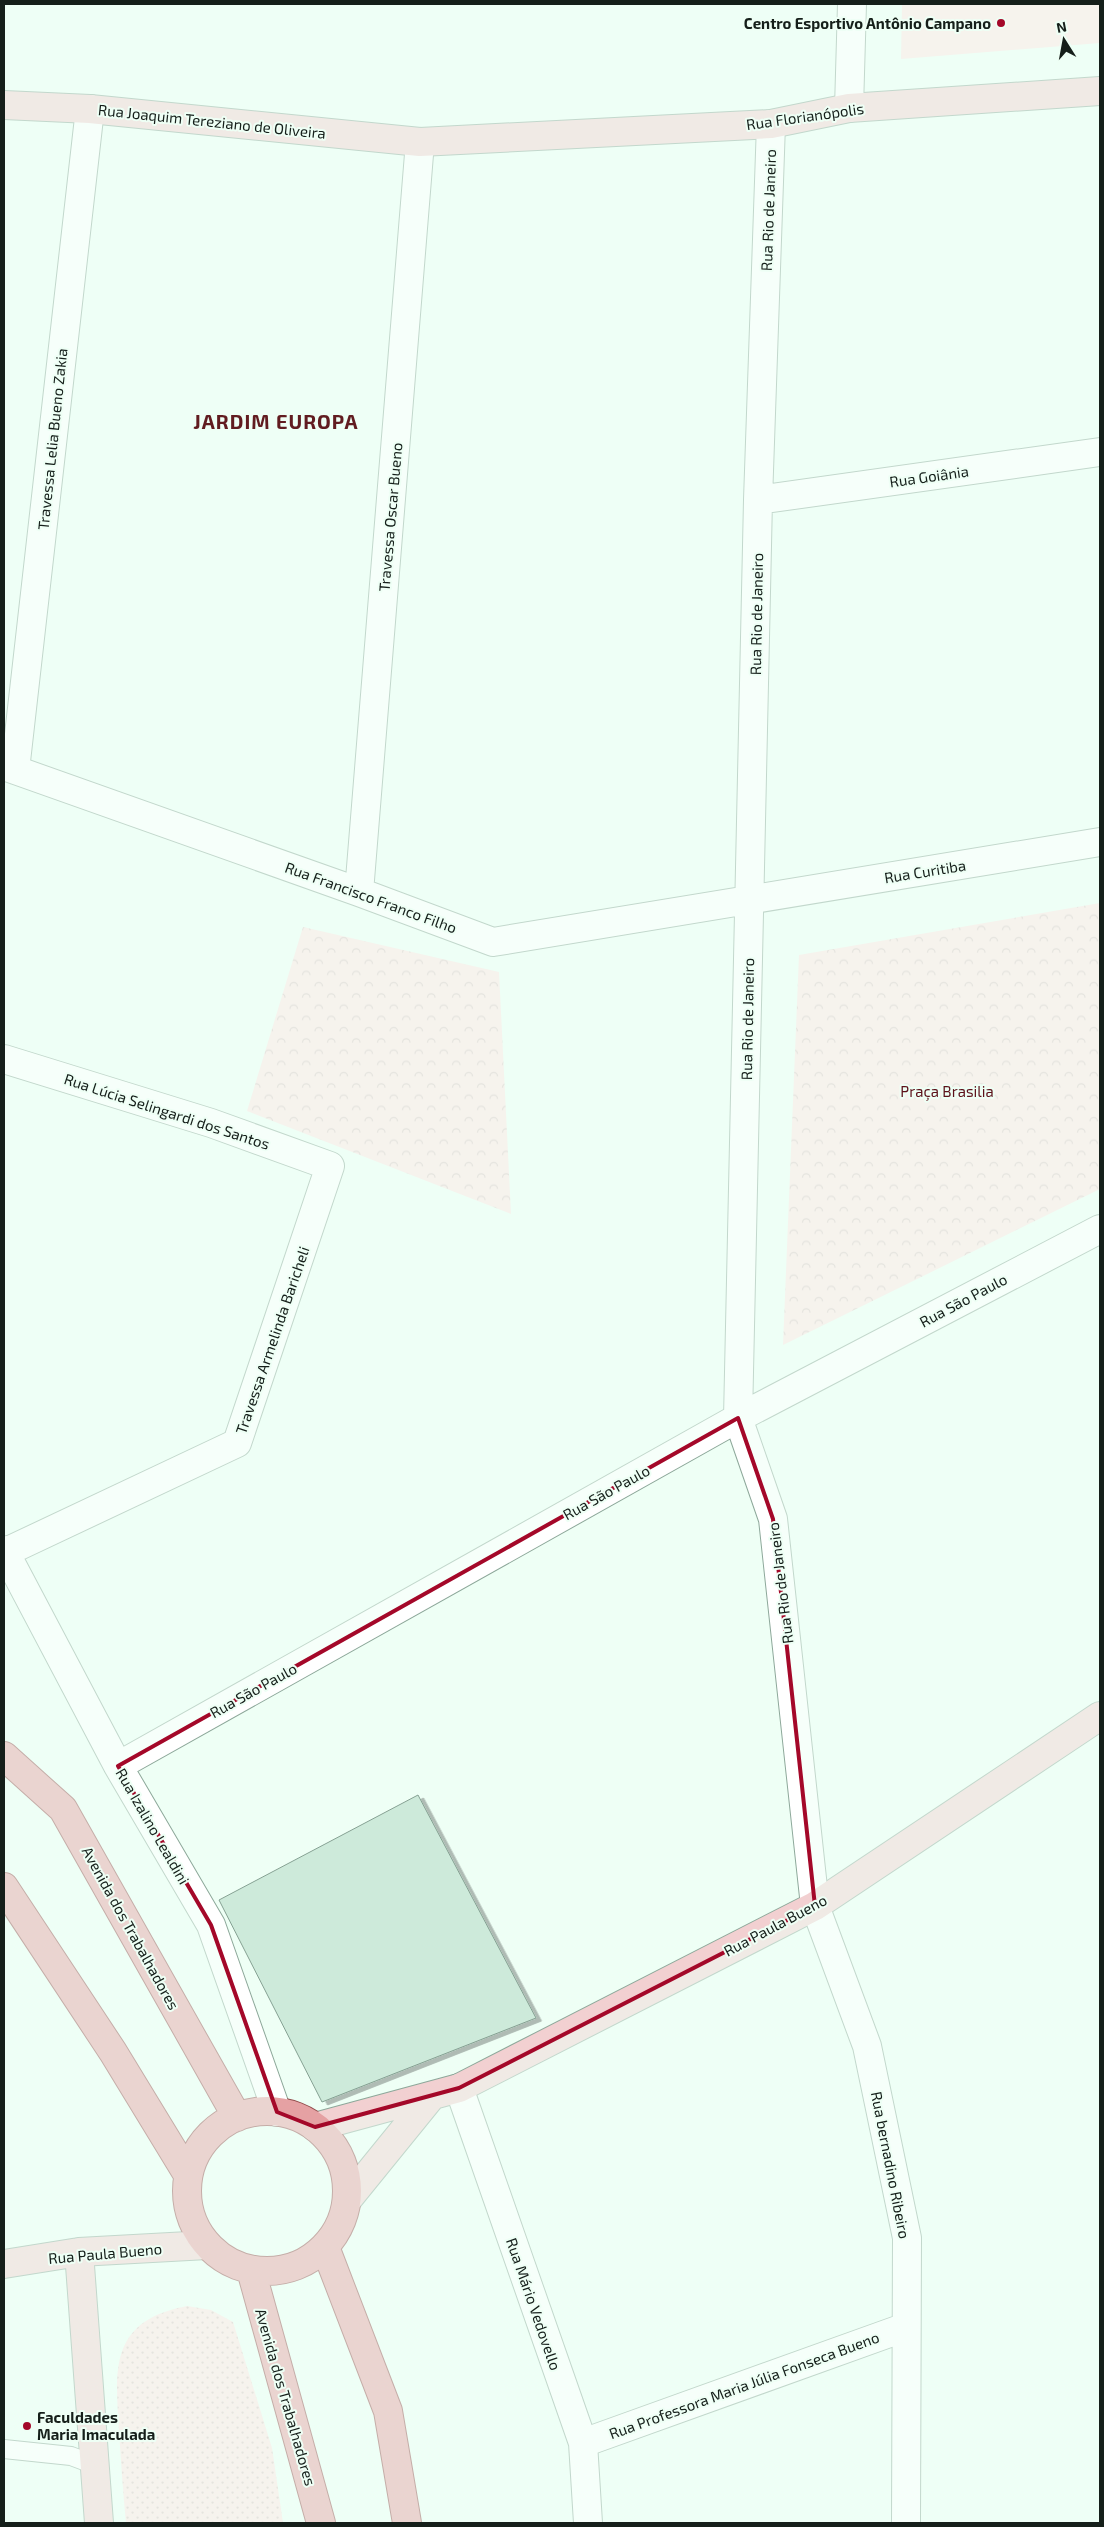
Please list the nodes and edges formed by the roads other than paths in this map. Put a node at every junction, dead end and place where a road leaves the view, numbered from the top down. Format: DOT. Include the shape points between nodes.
graph roads {
  1 [pos="852,4"];
  2 [pos="1100,91"];
  3 [pos="4,105"];
  4 [pos="849,108"];
  5 [pos="90,109"];
  6 [pos="771,124"];
  7 [pos="420,142"];
  8 [pos="1100,452"];
  9 [pos="758,500"];
  10 [pos="9,768"];
  11 [pos="1100,842"];
  12 [pos="359,892"];
  13 [pos="750,900"];
  14 [pos="4,1059"];
  15 [pos="330,1166"];
  16 [pos="1100,1229"];
  17 [pos="738,1418"];
  18 [pos="5,1551"];
  19 [pos="1100,1716"];
  20 [pos="4,1756"];
  21 [pos="118,1766"];
  22 [pos="4,1887"];
  23 [pos="815,1906"];
  24 [pos="459,2088"];
  25 [pos="430,2098"];
  26 [pos="277,2112"];
  27 [pos="237,2117"];
  28 [pos="315,2127"];
  29 [pos="188,2175"];
  30 [pos="348,2199"];
  31 [pos="207,2245"];
  32 [pos="325,2247"];
  33 [pos="79,2252"];
  34 [pos="4,2264"];
  35 [pos="251,2270"];
  36 [pos="906,2327"];
  37 [pos="583,2443"];
  38 [pos="4,2449"];
  39 [pos="95,2465"];
  40 [pos="99,2523"];
  41 [pos="322,2523"];
  42 [pos="407,2523"];
  43 [pos="588,2523"];
  44 [pos="906,2523"];
  1 -- 4 [label="street"];
  2 -- 4 [label="main road, Rua Florianópolis"];
  3 -- 5 [label="main road, Rua Joaquim Tereziano de Oliveira"];
  4 -- 6 [label="main road, Rua Florianópolis"];
  5 -- 7 [label="main road, Rua Joaquim Tereziano de Oliveira"];
  5 -- 10 [label="street, Travessa Lelia Bueno Zakia"];
  6 -- 7 [label="main road, Rua Florianópolis"];
  6 -- 9 [label="street, Rua Rio de Janeiro"];
  7 -- 12 [label="street, Travessa Oscar Bueno"];
  8 -- 9 [label="street, Rua Goiânia"];
  9 -- 13 [label="street, Rua Rio de Janeiro"];
  10 -- 12 [label="street, Rua Francisco Franco Filho"];
  11 -- 13 [label="street, Rua Curitiba"];
  12 -- 13 [label="street, Rua Francisco Franco Filho" via="493,942"];
  13 -- 17 [label="street, Rua Rio de Janeiro"];
  14 -- 15 [label="street, Rua Lúcia Selingardi dos Santos" via="211,1123"];
  15 -- 18 [label="street, Travessa Armelinda Baricheli" via="237,1444"];
  16 -- 17 [label="street, Rua São Paulo"];
  17 -- 21 [label="street, Rua São Paulo"];
  17 -- 23 [label="street, Rua Rio de Janeiro" via="774,1519"];
  18 -- 21 [label="street, Rua Izalino Lealdini"];
  19 -- 23 [label="main road, Rua Paula Bueno"];
  20 -- 27 [label="main road, Avenida dos Trabalhadores" via="64,1809"];
  21 -- 26 [label="street, Rua Izalino Lealdini" via="211,1925"];
  22 -- 29 [label="main road" via="113,2052"];
  23 -- 24 [label="main road, Rua Paula Bueno"];
  23 -- 36 [label="street, Rua bernadino Ribeiro" via="866,2046 907,2238"];
  24 -- 25 [label="main road, Rua Paula Bueno"];
  24 -- 37 [label="street, Rua Mário Vedovello"];
  25 -- 28 [label="main road, Rua Paula Bueno"];
  25 -- 30 [label="main road"];
  26 -- 27 [label="main road" via="264,2111"];
  26 -- 28 [label="main road"];
  27 -- 29 [label="main road" via="214,2131 198,2151"];
  28 -- 30 [label="main road" via="334,2146 346,2171"];
  29 -- 31 [label="main road" via="187,2200 194,2224"];
  30 -- 32 [label="main road" via="340,2225"];
  31 -- 33 [label="main road, Rua Paula Bueno"];
  31 -- 35 [label="main road" via="227,2261"];
  32 -- 35 [label="main road" via="303,2264 276,2271"];
  32 -- 42 [label="main road" via="388,2411"];
  33 -- 34 [label="main road, Rua Paula Bueno"];
  33 -- 39 [label="main road"];
  35 -- 41 [label="main road, Avenida dos Trabalhadores"];
  36 -- 37 [label="street, Rua Professora Maria Júlia Fonseca Bueno"];
  36 -- 44 [label="street, Rua bernadino Ribeiro"];
  37 -- 43 [label="street, Rua Mário Vedovello"];
  38 -- 39 [label="lane" via="71,2456"];
  39 -- 40 [label="main road"];
}
